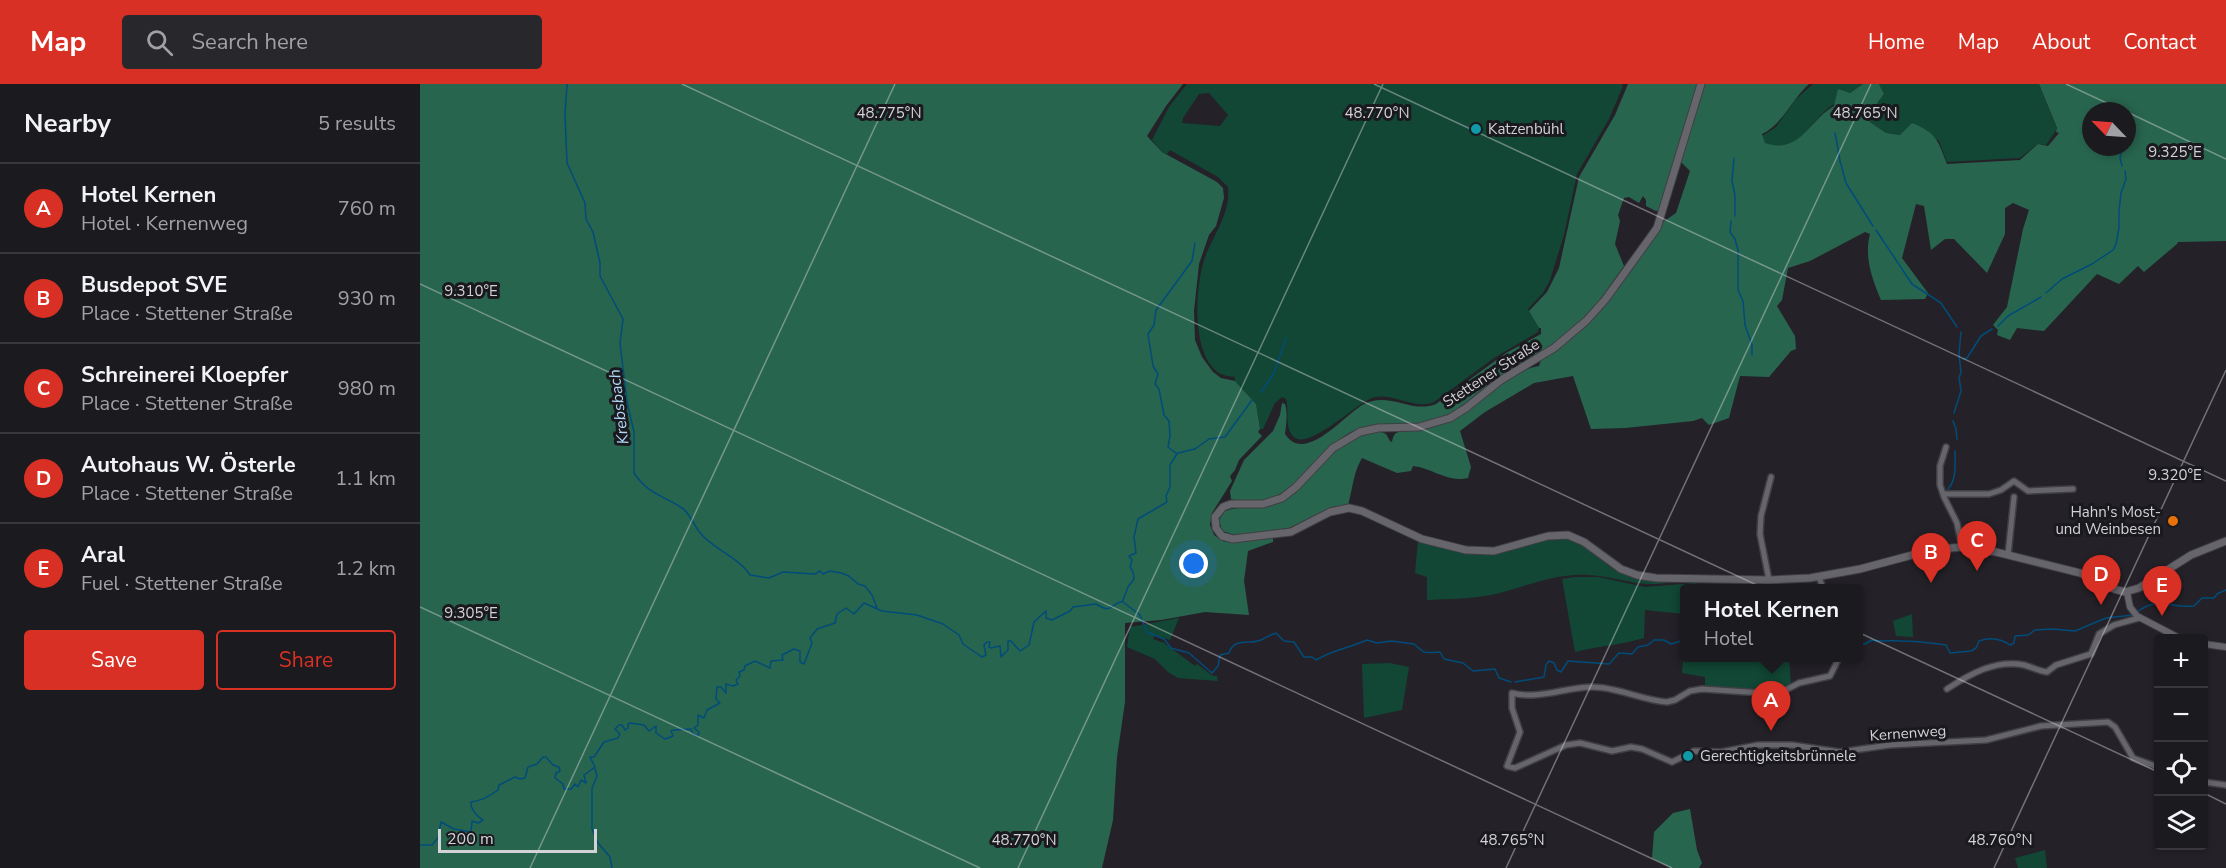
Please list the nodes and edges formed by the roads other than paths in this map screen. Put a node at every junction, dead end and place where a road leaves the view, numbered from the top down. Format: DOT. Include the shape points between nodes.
graph roads {
  1 [pos="1701,84"];
  2 [pos="1946,447"];
  3 [pos="1771,477"];
  4 [pos="2073,489"];
  5 [pos="1943,494"];
  6 [pos="2014,497"];
  7 [pos="2226,541"];
  8 [pos="1962,547"];
  9 [pos="2008,555"];
  10 [pos="1819,576"];
  11 [pos="1769,580"];
  12 [pos="1822,584"];
  13 [pos="2127,592"];
  14 [pos="2136,615"];
  15 [pos="2170,634"];
  16 [pos="2208,645"];
  17 [pos="2226,647"];
  18 [pos="1837,662"];
  19 [pos="1947,689"];
  20 [pos="2154,766"];
  21 [pos="2208,783"];
  22 [pos="2226,785"];
  1 -- 11 [label="main road, Stettener Straße" via="1657,228 1601,306 1579,329 1450,418 1419,427 1360,432 1333,448 1282,498 1259,505 1229,505 1219,511 1216,528 1220,535 1237,539 1291,532 1330,512 1352,508 1434,543 1461,550 1481,552 1565,535 1584,542 1626,571 1655,578"];
  2 -- 5 [label="street" via="1939,470"];
  3 -- 11 [label="street" via="1760,534"];
  4 -- 5 [label="street" via="2028,491 2013,481 1990,494"];
  5 -- 8 [label="street" via="1957,523"];
  6 -- 9 [label="street"];
  7 -- 13 [label="main road" via="2191,555 2153,581"];
  8 -- 9 [label="main road, Stettener Straße"];
  8 -- 10 [label="main road, Stettener Straße" via="1925,551"];
  9 -- 13 [label="main road, Stettener Straße" via="2080,573"];
  10 -- 11 [label="main road, Stettener Straße"];
  10 -- 12 [label="street"];
  13 -- 14 [label="street"];
  14 -- 15 [label="street"];
  14 -- 19 [label="street" via="2096,637 2091,654 2057,664 2047,672 2020,664 1994,666"];
  16 -- 17 [label="street"];
  18 -- 20 [label="street, Kernenweg" via="1830,676 1775,694 1702,689 1665,702 1595,687 1540,694 1512,693 1512,708 1520,730 1507,766 1515,768 1566,745 1580,743 1612,751 1642,749 1672,762 1694,751 1723,752 1758,745 1842,752 1986,740 2055,724 2109,722 2130,755"];
  21 -- 22 [label="street"];
}
